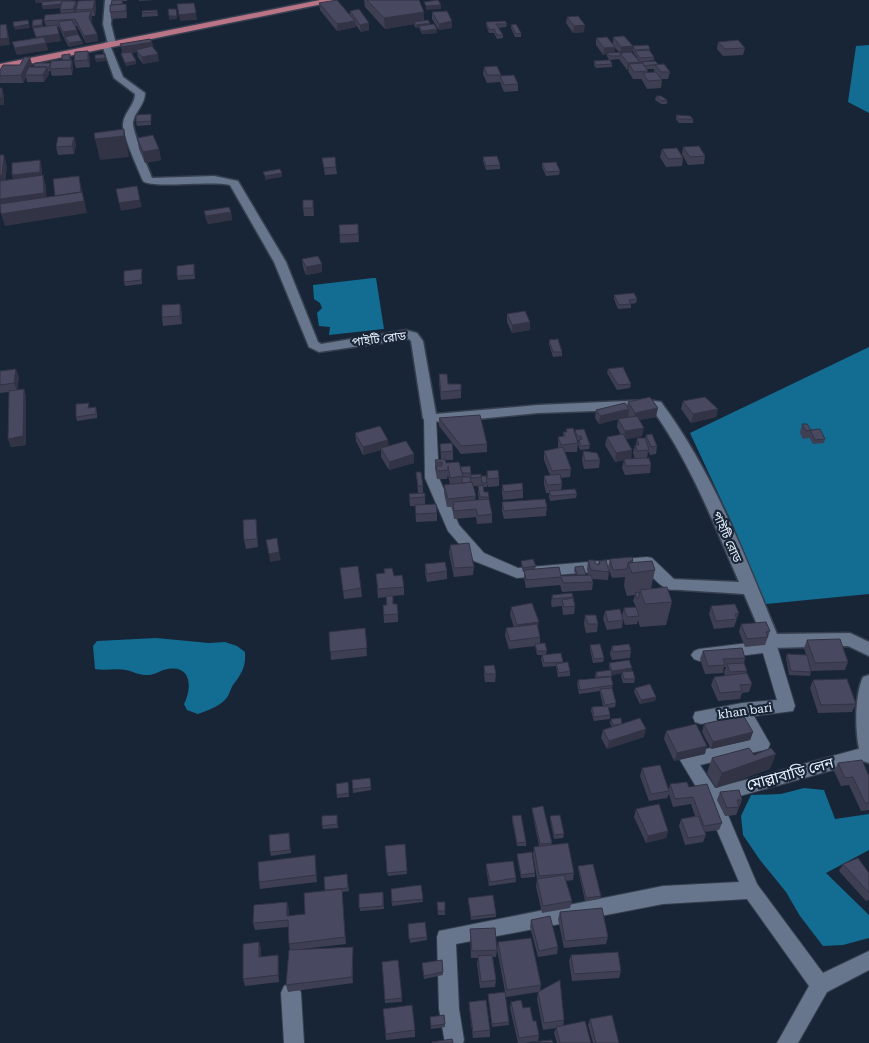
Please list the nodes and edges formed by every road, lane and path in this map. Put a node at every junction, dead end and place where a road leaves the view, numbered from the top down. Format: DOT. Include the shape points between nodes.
graph roads {
  1 [pos="109,0"];
  2 [pos="332,0"];
  3 [pos="109,45"];
  4 [pos="0,67"];
  5 [pos="430,418"];
  6 [pos="671,585"];
  7 [pos="750,588"];
  8 [pos="771,644"];
  9 [pos="869,649"];
  10 [pos="700,656"];
  11 [pos="869,682"];
  12 [pos="742,710"];
  13 [pos="701,718"];
  14 [pos="868,754"];
  15 [pos="711,796"];
  16 [pos="751,890"];
  17 [pos="869,960"];
  18 [pos="820,986"];
  19 [pos="291,993"];
  20 [pos="454,1040"];
  21 [pos="294,1043"];
  22 [pos="787,1043"];
  1 -- 3 [label="street"];
  2 -- 3 [label="main road"];
  3 -- 4 [label="main road"];
  3 -- 5 [label="street, পাইটি রোড" via="119,78 140,93 140,102 128,120 128,127 148,181 224,179 234,182 280,262 313,344 319,348 406,334 413,336 417,341"];
  5 -- 6 [label="street" via="432,478 453,527 480,557 518,573 647,562"];
  5 -- 7 [label="street, পাইটি রোড" via="538,409 656,406 694,464"];
  6 -- 7 [label="street"];
  7 -- 8 [label="street"];
  8 -- 9 [label="street" via="831,639 850,640"];
  8 -- 10 [label="street"];
  8 -- 12 [label="street, khan bari" via="787,706"];
  11 -- 14 [label="street" via="865,728"];
  12 -- 13 [label="street, khan bari"];
  12 -- 15 [label="street" via="762,744 688,760"];
  14 -- 15 [label="street, মোল্লাবাড়ি লেন"];
  15 -- 16 [label="street"];
  16 -- 18 [label="street"];
  16 -- 20 [label="street" via="663,895 446,937 449,1009"];
  17 -- 18 [label="street"];
  18 -- 22 [label="street"];
  19 -- 21 [label="street"];
}
